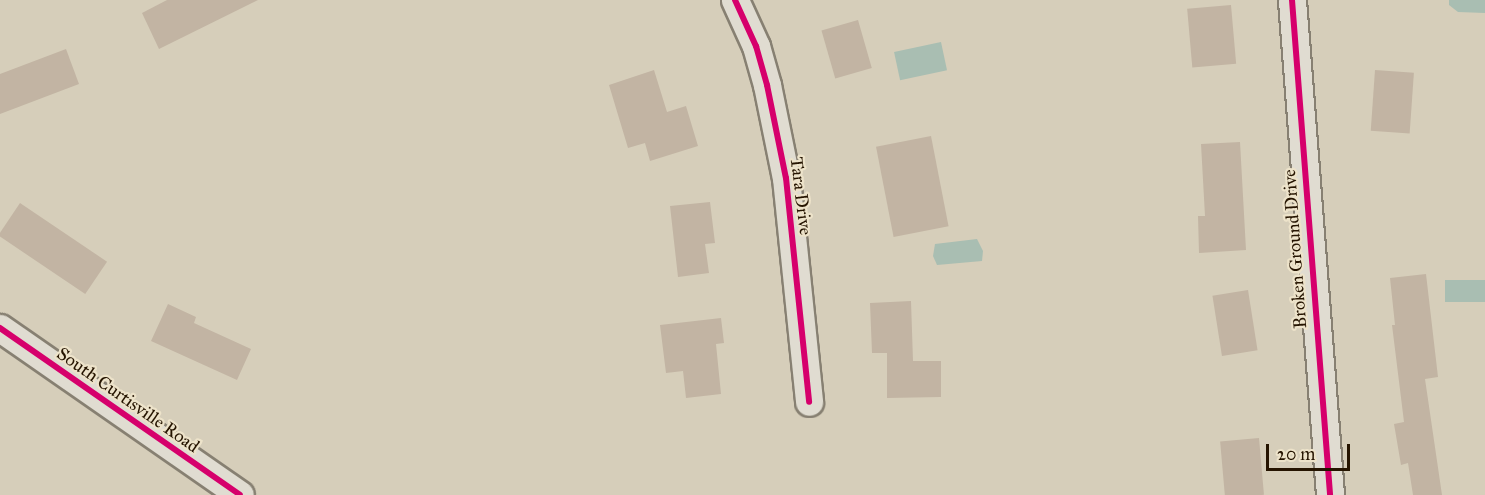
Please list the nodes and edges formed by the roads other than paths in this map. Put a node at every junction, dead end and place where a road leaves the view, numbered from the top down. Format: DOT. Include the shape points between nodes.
graph roads {
  1 [pos="735,0"];
  2 [pos="1292,0"];
  3 [pos="0,328"];
  4 [pos="809,402"];
  5 [pos="240,495"];
  6 [pos="1330,495"];
  1 -- 4 [label="street, Tara Drive" via="768,85 786,178"];
  2 -- 6 [label="street, Broken Ground Drive"];
  3 -- 5 [label="street, South Curtisville Road"];
}
